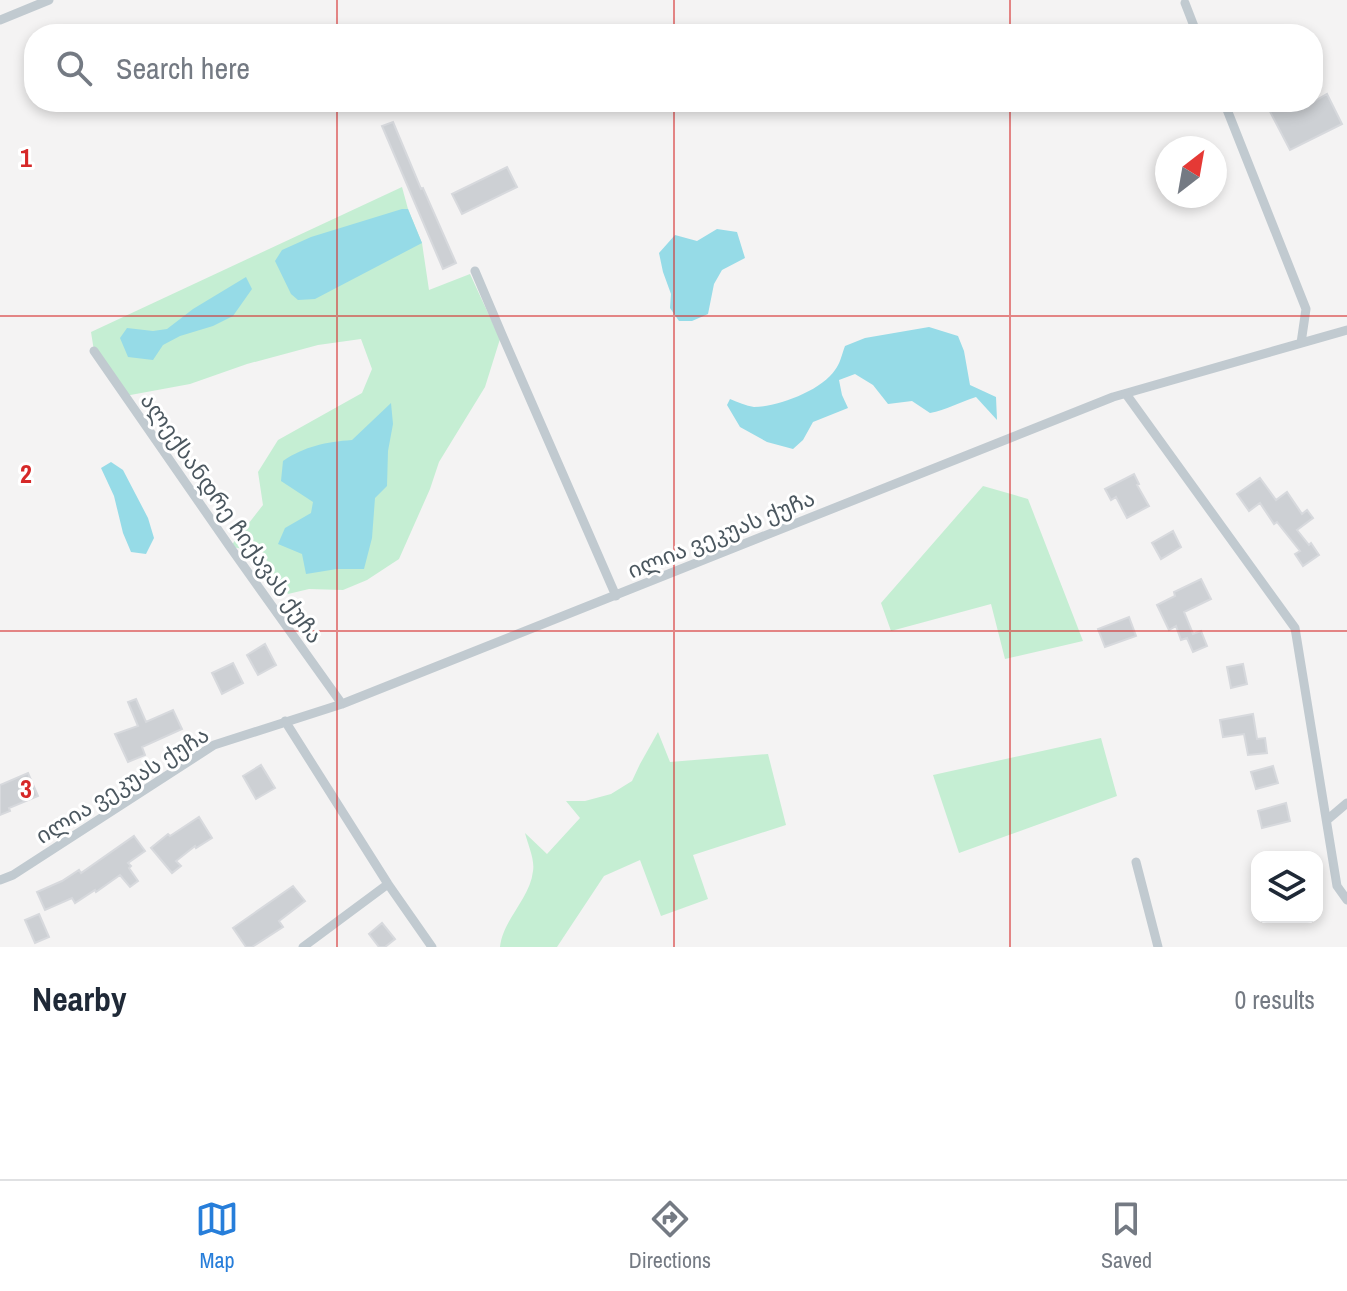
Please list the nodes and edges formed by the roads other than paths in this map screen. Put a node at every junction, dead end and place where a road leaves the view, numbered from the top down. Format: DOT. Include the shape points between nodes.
graph roads {
  1 [pos="49,0"];
  2 [pos="1185,3"];
  3 [pos="0,20"];
  4 [pos="1193,24"];
  5 [pos="1228,112"];
  6 [pos="475,271"];
  7 [pos="1347,330"];
  8 [pos="1301,343"];
  9 [pos="94,351"];
  10 [pos="1126,394"];
  11 [pos="616,596"];
  12 [pos="342,704"];
  13 [pos="285,721"];
  14 [pos="1347,803"];
  15 [pos="1327,820"];
  16 [pos="1136,862"];
  17 [pos="0,880"];
  18 [pos="388,884"];
  19 [pos="1347,900"];
  20 [pos="303,947"];
  21 [pos="432,947"];
  22 [pos="1158,947"];
  1 -- 3 [label="street"];
  2 -- 4 [label="street"];
  5 -- 8 [label="street" via="1306,309"];
  6 -- 11 [label="street"];
  7 -- 8 [label="street, ილია ვეკუას ქუჩა"];
  8 -- 10 [label="street, ილია ვეკუას ქუჩა"];
  9 -- 12 [label="street, ალექსანდრე ჩიქავას ქუჩა"];
  10 -- 11 [label="street, ილია ვეკუას ქუჩა"];
  10 -- 15 [label="street" via="1295,628"];
  11 -- 12 [label="street, ილია ვეკუას ქუჩა"];
  12 -- 13 [label="street, ილია ვეკუას ქუჩა"];
  13 -- 17 [label="street, ილია ვეკუას ქუჩა" via="214,745"];
  13 -- 18 [label="street"];
  14 -- 15 [label="street"];
  15 -- 19 [label="street" via="1337,886"];
  16 -- 22 [label="street"];
  18 -- 20 [label="street"];
  18 -- 21 [label="street"];
}
